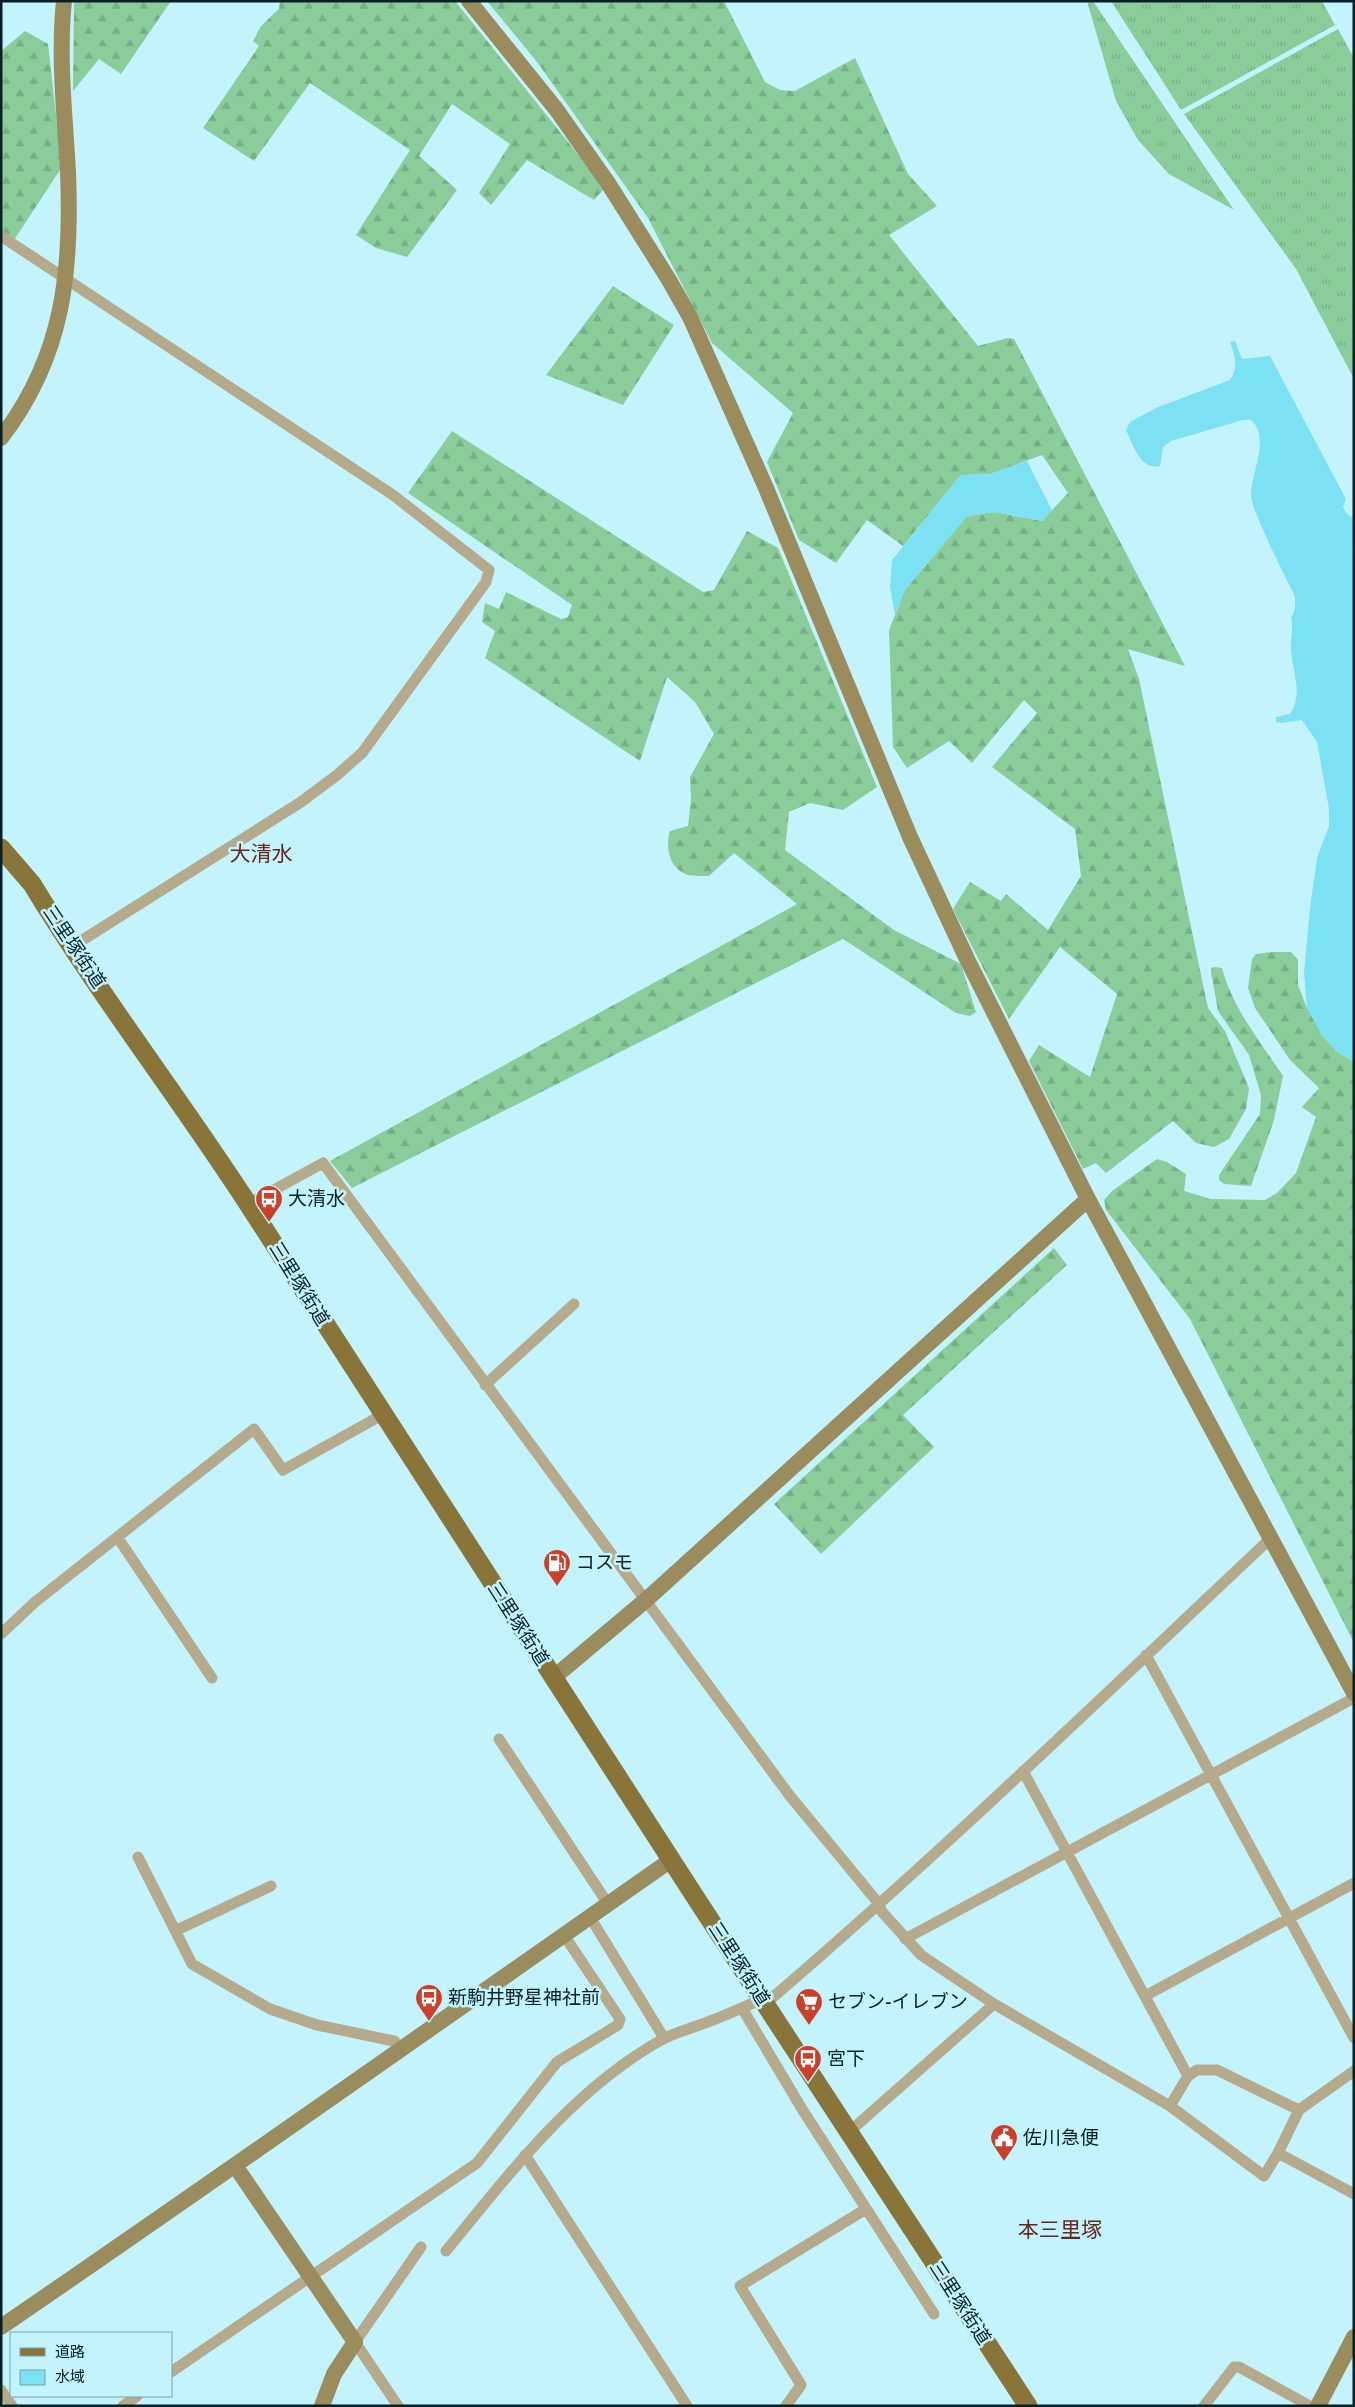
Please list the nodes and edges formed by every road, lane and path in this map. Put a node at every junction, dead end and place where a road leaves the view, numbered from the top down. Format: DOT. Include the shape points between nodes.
graph roads {
  1 [pos="64,1"];
  2 [pos="469,1"];
  3 [pos="1,236"];
  4 [pos="67,280"];
  5 [pos="1,438"];
  6 [pos="1,848"];
  7 [pos="73,946"];
  8 [pos="1088,1199"];
  9 [pos="248,1204"];
  10 [pos="574,1304"];
  11 [pos="485,1385"];
  12 [pos="382,1415"];
  13 [pos="118,1538"];
  14 [pos="1271,1538"];
  15 [pos="646,1600"];
  16 [pos="1,1634"];
  17 [pos="1146,1655"];
  18 [pos="212,1678"];
  19 [pos="553,1678"];
  20 [pos="1354,1694"];
  21 [pos="1354,1698"];
  22 [pos="499,1739"];
  23 [pos="1023,1771"];
  24 [pos="1211,1775"];
  25 [pos="1067,1852"];
  26 [pos="138,1857"];
  27 [pos="671,1860"];
  28 [pos="1354,1884"];
  29 [pos="271,1886"];
  30 [pos="608,1904"];
  31 [pos="877,1904"];
  32 [pos="590,1916"];
  33 [pos="1289,1918"];
  34 [pos="177,1930"];
  35 [pos="564,1935"];
  36 [pos="904,1940"];
  37 [pos="1145,1996"];
  38 [pos="763,2002"];
  39 [pos="994,2004"];
  40 [pos="742,2008"];
  41 [pos="664,2038"];
  42 [pos="1354,2038"];
  43 [pos="401,2048"];
  44 [pos="1354,2071"];
  45 [pos="1188,2076"];
  46 [pos="1170,2106"];
  47 [pos="1300,2110"];
  48 [pos="849,2132"];
  49 [pos="1278,2153"];
  50 [pos="524,2155"];
  51 [pos="236,2167"];
  52 [pos="1354,2194"];
  53 [pos="866,2208"];
  54 [pos="421,2246"];
  55 [pos="446,2251"];
  56 [pos="311,2276"];
  57 [pos="934,2314"];
  58 [pos="1,2327"];
  59 [pos="1354,2337"];
  60 [pos="355,2342"];
  61 [pos="172,2371"];
  62 [pos="1,2390"];
  63 [pos="136,2397"];
  64 [pos="12,2406"];
  65 [pos="123,2406"];
  66 [pos="322,2406"];
  67 [pos="398,2406"];
  68 [pos="687,2406"];
  69 [pos="786,2406"];
  70 [pos="1028,2406"];
  71 [pos="1204,2406"];
  72 [pos="1310,2406"];
  73 [pos="1318,2406"];
  1 -- 4 [label="street" via="61,54 69,205"];
  2 -- 8 [label="street" via="556,110 608,183 690,318 766,488 910,837 967,960"];
  3 -- 4 [label="street"];
  4 -- 5 [label="street" via="45,360 21,409"];
  4 -- 7 [label="street" via="393,495 489,570 486,582 362,753 293,807"];
  6 -- 7 [label="main road, 三里塚街道" via="32,884"];
  7 -- 9 [label="main road, 三里塚街道"];
  8 -- 14 [label="street"];
  8 -- 15 [label="street"];
  9 -- 11 [label="street" via="322,1163"];
  9 -- 12 [label="main road, 三里塚街道"];
  10 -- 11 [label="street"];
  11 -- 15 [label="street"];
  12 -- 13 [label="street" via="283,1470 254,1429"];
  12 -- 19 [label="main road, 三里塚街道"];
  13 -- 16 [label="street" via="35,1602"];
  13 -- 18 [label="street"];
  14 -- 17 [label="street"];
  14 -- 20 [label="street"];
  15 -- 19 [label="street"];
  15 -- 31 [label="street" via="790,1796"];
  17 -- 23 [label="street"];
  17 -- 24 [label="street"];
  19 -- 27 [label="main road, 三里塚街道"];
  21 -- 24 [label="street"];
  22 -- 30 [label="street"];
  23 -- 25 [label="street"];
  23 -- 31 [label="street"];
  24 -- 25 [label="street"];
  24 -- 33 [label="street"];
  25 -- 36 [label="street"];
  25 -- 37 [label="street"];
  26 -- 34 [label="street"];
  27 -- 30 [label="street"];
  27 -- 38 [label="main road, 三里塚街道"];
  28 -- 33 [label="street"];
  29 -- 34 [label="street"];
  30 -- 32 [label="street"];
  31 -- 36 [label="street"];
  31 -- 38 [label="street"];
  32 -- 35 [label="street"];
  32 -- 41 [label="street"];
  33 -- 37 [label="street"];
  33 -- 42 [label="street"];
  34 -- 43 [label="street" via="192,1964 270,2009 317,2025 394,2041"];
  35 -- 43 [label="street"];
  35 -- 56 [label="street" via="620,2019 618,2025 557,2062 477,2163"];
  36 -- 39 [label="street"];
  37 -- 45 [label="street"];
  38 -- 40 [label="street"];
  38 -- 48 [label="main road, 三里塚街道"];
  39 -- 46 [label="street"];
  39 -- 48 [label="street"];
  40 -- 41 [label="street"];
  40 -- 53 [label="street"];
  41 -- 50 [label="street" via="615,2070 575,2103"];
  43 -- 51 [label="street"];
  44 -- 47 [label="street"];
  45 -- 46 [label="street"];
  45 -- 47 [label="street" via="1197,2070 1217,2070"];
  46 -- 49 [label="street" via="1264,2176"];
  47 -- 49 [label="street"];
  48 -- 70 [label="main road, 三里塚街道"];
  49 -- 52 [label="street"];
  50 -- 55 [label="street"];
  50 -- 68 [label="street"];
  51 -- 56 [label="street"];
  51 -- 58 [label="street"];
  53 -- 57 [label="street"];
  53 -- 69 [label="street" via="740,2286 801,2385"];
  54 -- 60 [label="street"];
  56 -- 60 [label="street"];
  56 -- 61 [label="street"];
  59 -- 73 [label="street"];
  60 -- 66 [label="street" via="334,2374"];
  60 -- 67 [label="street"];
  62 -- 64 [label="street"];
  63 -- 65 [label="street"];
  71 -- 72 [label="street" via="1234,2367 1239,2367"];
}
